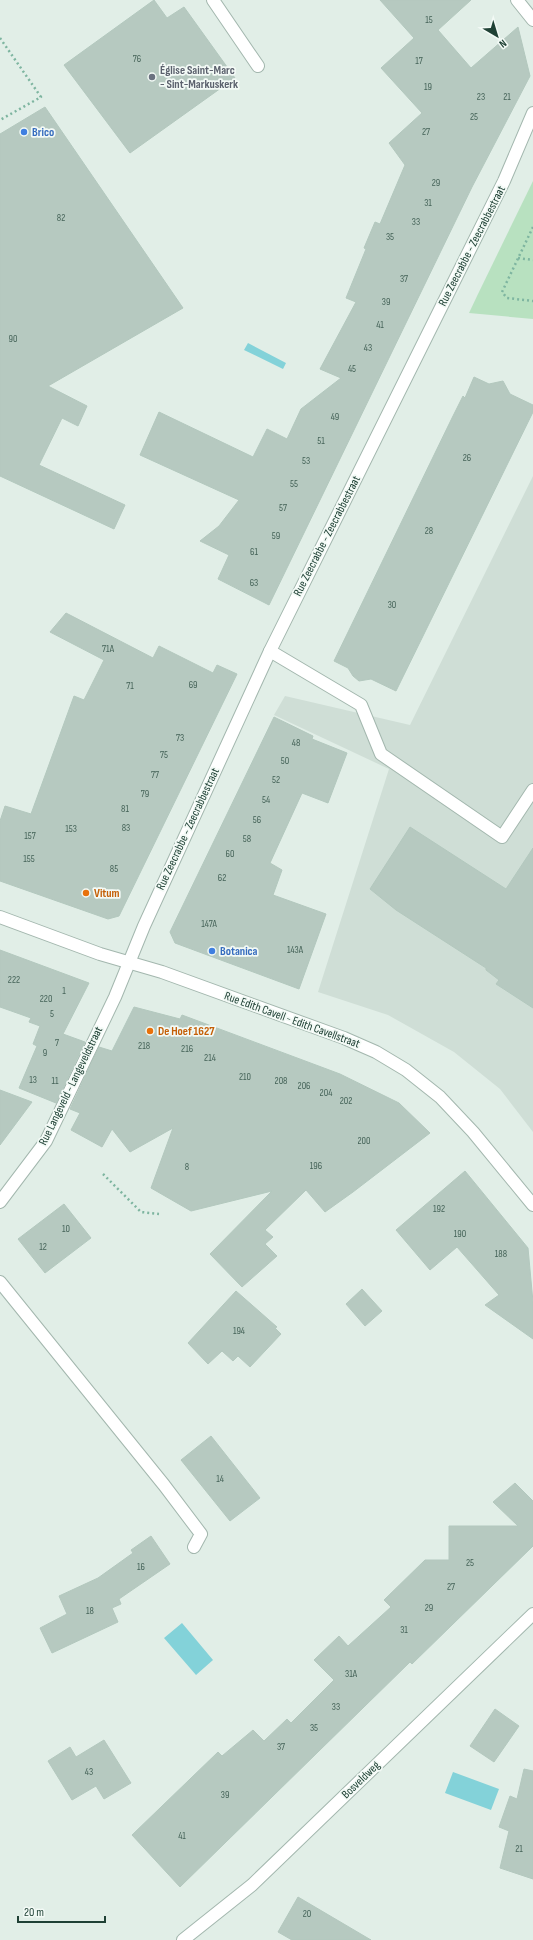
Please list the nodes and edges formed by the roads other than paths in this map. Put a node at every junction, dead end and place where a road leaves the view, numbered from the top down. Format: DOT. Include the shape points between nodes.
graph roads {
  1 [pos="213,0"];
  2 [pos="517,0"];
  3 [pos="533,20"];
  4 [pos="258,66"];
  5 [pos="533,113"];
  6 [pos="270,651"];
  7 [pos="533,790"];
  8 [pos="0,917"];
  9 [pos="129,962"];
  10 [pos="0,1202"];
  11 [pos="533,1205"];
  12 [pos="0,1282"];
  13 [pos="194,1548"];
  14 [pos="533,1614"];
  15 [pos="183,1940"];
  1 -- 4 [label="street"];
  2 -- 3 [label="street"];
  5 -- 6 [label="street, Rue Zeecrabbe - Zeecrabbestraat" via="504,181"];
  6 -- 7 [label="street" via="361,705 381,754 502,838"];
  6 -- 9 [label="street, Rue Zeecrabbe - Zeecrabbestraat"];
  8 -- 9 [label="street, Rue Edith Cavell - Edith Cavellstraat"];
  9 -- 10 [label="street, Rue Langeveld - Langeveldstraat" via="115,997 46,1141"];
  9 -- 11 [label="street, Rue Edith Cavell - Edith Cavellstraat" via="344,1038 376,1052 406,1070 440,1097 473,1132"];
  12 -- 13 [label="street" via="201,1534"];
  14 -- 15 [label="street, Bosveldweg" via="252,1885"];
}
